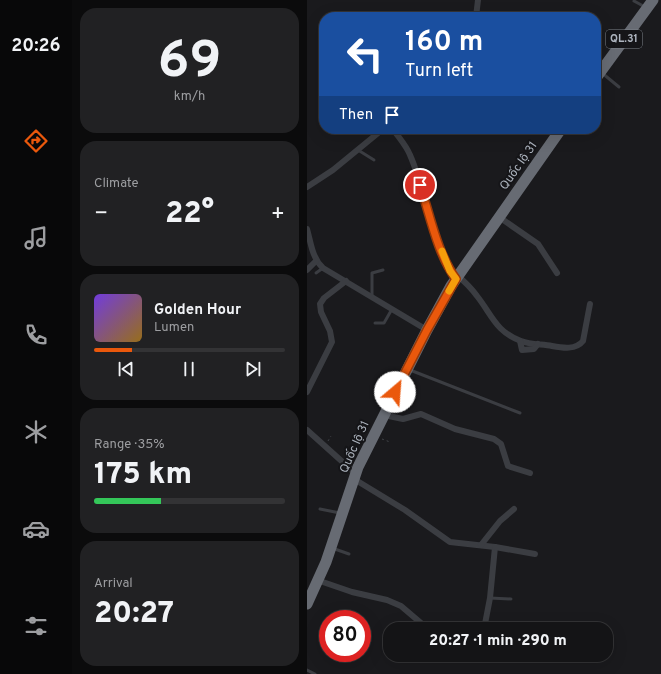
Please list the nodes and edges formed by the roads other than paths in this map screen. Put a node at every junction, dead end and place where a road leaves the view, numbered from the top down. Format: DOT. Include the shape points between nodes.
graph roads {
  1 [pos="478,0"];
  2 [pos="634,1"];
  3 [pos="650,4"];
  4 [pos="477,12"];
  5 [pos="601,71"];
  6 [pos="601,77"];
  7 [pos="619,87"];
  8 [pos="376,134"];
  9 [pos="396,134"];
  10 [pos="557,134"];
  11 [pos="358,150"];
  12 [pos="374,160"];
  13 [pos="307,187"];
  14 [pos="499,217"];
  15 [pos="307,229"];
  16 [pos="316,262"];
  17 [pos="323,268"];
  18 [pos="307,270"];
  19 [pos="383,270"];
  20 [pos="316,273"];
  21 [pos="557,273"];
  22 [pos="457,277"];
  23 [pos="346,281"];
  24 [pos="372,297"];
  25 [pos="590,304"];
  26 [pos="392,309"];
  27 [pos="375,323"];
  28 [pos="427,330"];
  29 [pos="407,369"];
  30 [pos="307,392"];
  31 [pos="520,413"];
  32 [pos="384,414"];
  33 [pos="307,430"];
  34 [pos="530,473"];
  35 [pos="355,476"];
  36 [pos="320,509"];
  37 [pos="514,509"];
  38 [pos="342,514"];
  39 [pos="481,545"];
  40 [pos="331,547"];
  41 [pos="495,547"];
  42 [pos="349,554"];
  43 [pos="535,554"];
  44 [pos="317,580"];
  45 [pos="490,598"];
  46 [pos="511,599"];
  47 [pos="307,604"];
  48 [pos="420,622"];
  49 [pos="485,622"];
  50 [pos="307,670"];
  51 [pos="315,674"];
  1 -- 4 [label="street"];
  2 -- 3 [label="lane"];
  3 -- 5 [label="highway, QL.31"];
  6 -- 7 [label="lane"];
  8 -- 11 [label="street"];
  9 -- 22 [label="street" via="410,156 443,254 450,271"];
  10 -- 14 [label="highway, Quốc lộ 31"];
  11 -- 12 [label="lane"];
  11 -- 13 [label="street"];
  14 -- 21 [label="street" via="537,244"];
  14 -- 22 [label="highway, Quốc lộ 31"];
  15 -- 16 [label="street"];
  16 -- 17 [label="street"];
  16 -- 18 [label="street"];
  17 -- 20 [label="lane"];
  17 -- 23 [label="street"];
  19 -- 24 [label="lane" via="372,274"];
  22 -- 25 [label="street" via="478,297 500,329 520,341 568,347 580,345 585,335"];
  22 -- 28 [label="highway, Quốc lộ 31"];
  23 -- 24 [label="street"];
  23 -- 30 [label="street" via="320,304 332,342"];
  24 -- 26 [label="street"];
  26 -- 27 [label="lane" via="384,323"];
  26 -- 28 [label="street"];
  28 -- 29 [label="highway, Quốc lộ 31"];
  29 -- 31 [label="lane"];
  29 -- 32 [label="highway, Quốc lộ 31"];
  32 -- 34 [label="street" via="403,419 421,414 455,429 494,439 501,444 508,466"];
  32 -- 35 [label="highway, Quốc lộ 31"];
  33 -- 35 [label="street" via="326,445"];
  35 -- 38 [label="highway, Quốc lộ 31"];
  35 -- 39 [label="street" via="450,542 458,545"];
  36 -- 38 [label="lane"];
  37 -- 39 [label="street" via="500,521"];
  38 -- 40 [label="highway, Quốc lộ 31"];
  39 -- 41 [label="street"];
  40 -- 42 [label="lane"];
  40 -- 44 [label="highway, Quốc lộ 31"];
  41 -- 43 [label="street"];
  41 -- 45 [label="street"];
  44 -- 47 [label="highway, Quốc lộ 31"];
  44 -- 48 [label="street" via="387,600 401,606"];
  45 -- 46 [label="lane"];
  45 -- 49 [label="street"];
  50 -- 51 [label="lane"];
}
